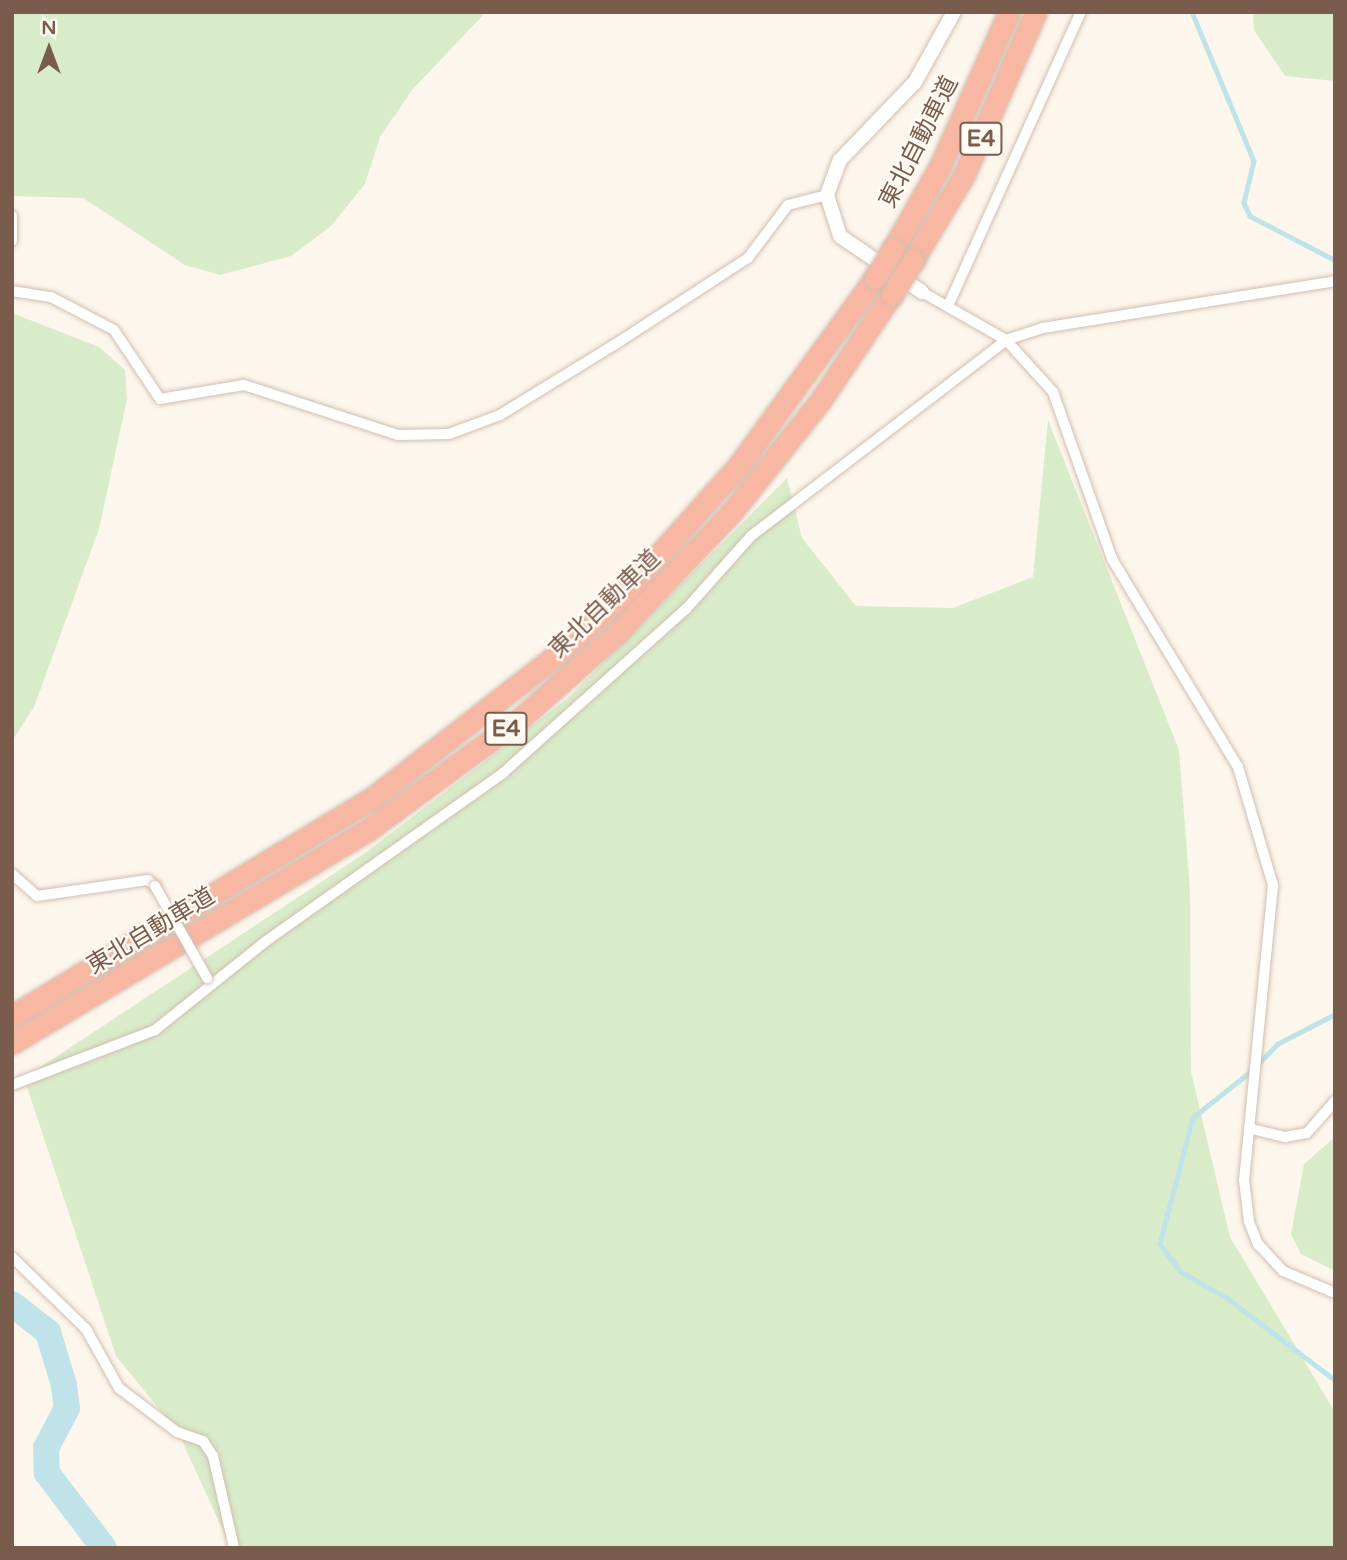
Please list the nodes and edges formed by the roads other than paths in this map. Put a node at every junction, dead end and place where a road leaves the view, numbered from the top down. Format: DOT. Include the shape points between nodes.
graph roads {
  1 [pos="954,12"];
  2 [pos="1009,12"];
  3 [pos="1036,12"];
  4 [pos="1081,12"];
  5 [pos="827,195"];
  6 [pos="12,216"];
  7 [pos="12,240"];
  8 [pos="1334,281"];
  9 [pos="12,291"];
  10 [pos="922,292"];
  11 [pos="948,306"];
  12 [pos="1006,340"];
  13 [pos="12,874"];
  14 [pos="215,986"];
  15 [pos="12,1016"];
  16 [pos="12,1043"];
  17 [pos="12,1085"];
  18 [pos="1335,1101"];
  19 [pos="1252,1129"];
  20 [pos="12,1257"];
  21 [pos="1335,1293"];
  22 [pos="234,1548"];
  1 -- 5 [label="street" via="915,82 840,160"];
  2 -- 15 [label="highway, 東北自動車道 / E4, bridge" via="941,163 875,278 739,465 622,596 558,654 359,807"];
  3 -- 16 [label="highway, 東北自動車道 / E4, bridge" via="969,164 913,260 820,401 731,513 616,634 521,718 368,830"];
  4 -- 11 [label="street"];
  5 -- 9 [label="street" via="788,205 748,258 614,345 500,415 449,434 398,435 244,385 160,399 114,330 51,297"];
  5 -- 10 [label="street" via="840,236"];
  6 -- 7 [label="street"];
  8 -- 12 [label="street"];
  10 -- 11 [label="street"];
  11 -- 12 [label="street"];
  12 -- 14 [label="street" via="751,536 686,609 533,749 266,941"];
  12 -- 19 [label="street" via="1053,392 1112,559 1247,793 1273,885"];
  13 -- 14 [label="street, bridge" via="37,896 148,880"];
  14 -- 17 [label="street" via="155,1030"];
  18 -- 19 [label="street" via="1307,1133 1285,1137"];
  19 -- 21 [label="street" via="1244,1180 1258,1244 1283,1271"];
  20 -- 22 [label="street" via="86,1329 119,1388 177,1432 203,1441 213,1456"];
}
